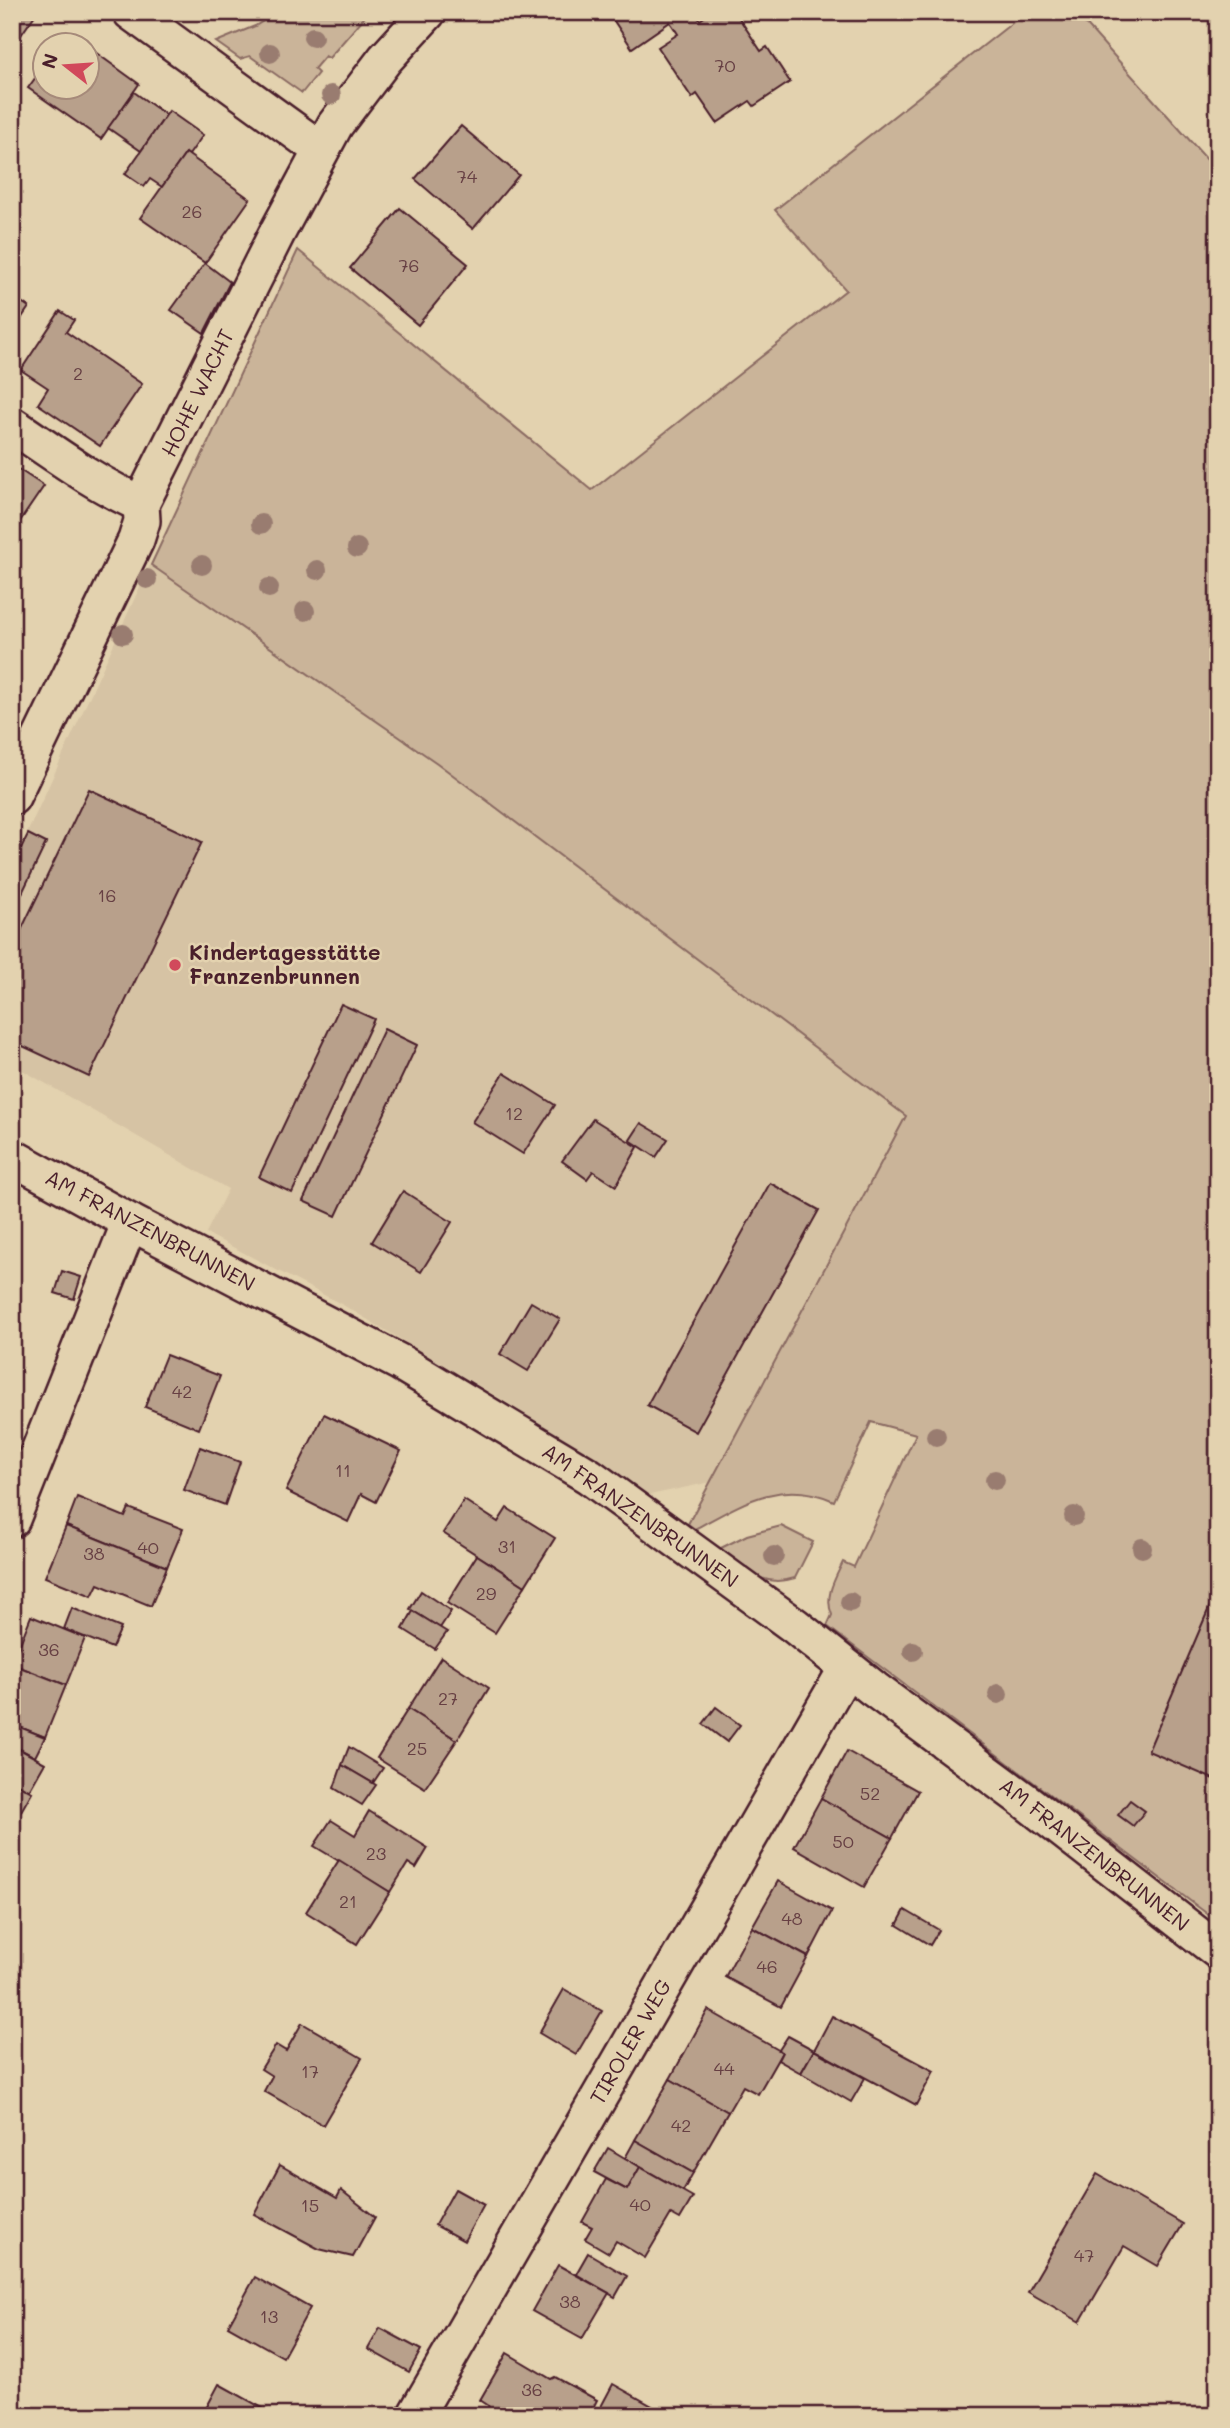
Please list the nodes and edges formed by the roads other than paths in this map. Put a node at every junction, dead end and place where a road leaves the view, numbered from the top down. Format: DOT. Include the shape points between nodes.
graph roads {
  1 [pos="131,12"];
  2 [pos="428,12"];
  3 [pos="321,150"];
  4 [pos="12,425"];
  5 [pos="141,504"];
  6 [pos="12,797"];
  7 [pos="12,1157"];
  8 [pos="130,1222"];
  9 [pos="12,1519"];
  10 [pos="847,1668"];
  11 [pos="1218,1951"];
  12 [pos="415,2416"];
  1 -- 3 [label="street"];
  2 -- 3 [label="street, HOHE WACHT" via="353,101"];
  3 -- 5 [label="street, HOHE WACHT"];
  4 -- 5 [label="street" via="117,494"];
  5 -- 6 [label="street, HOHE WACHT" via="136,540"];
  7 -- 8 [label="street, AM FRANZENBRUNNEN"];
  8 -- 9 [label="street"];
  8 -- 10 [label="street, AM FRANZENBRUNNEN" via="401,1363 589,1476"];
  10 -- 11 [label="street, AM FRANZENBRUNNEN"];
  10 -- 12 [label="street, TIROLER WEG"];
}
